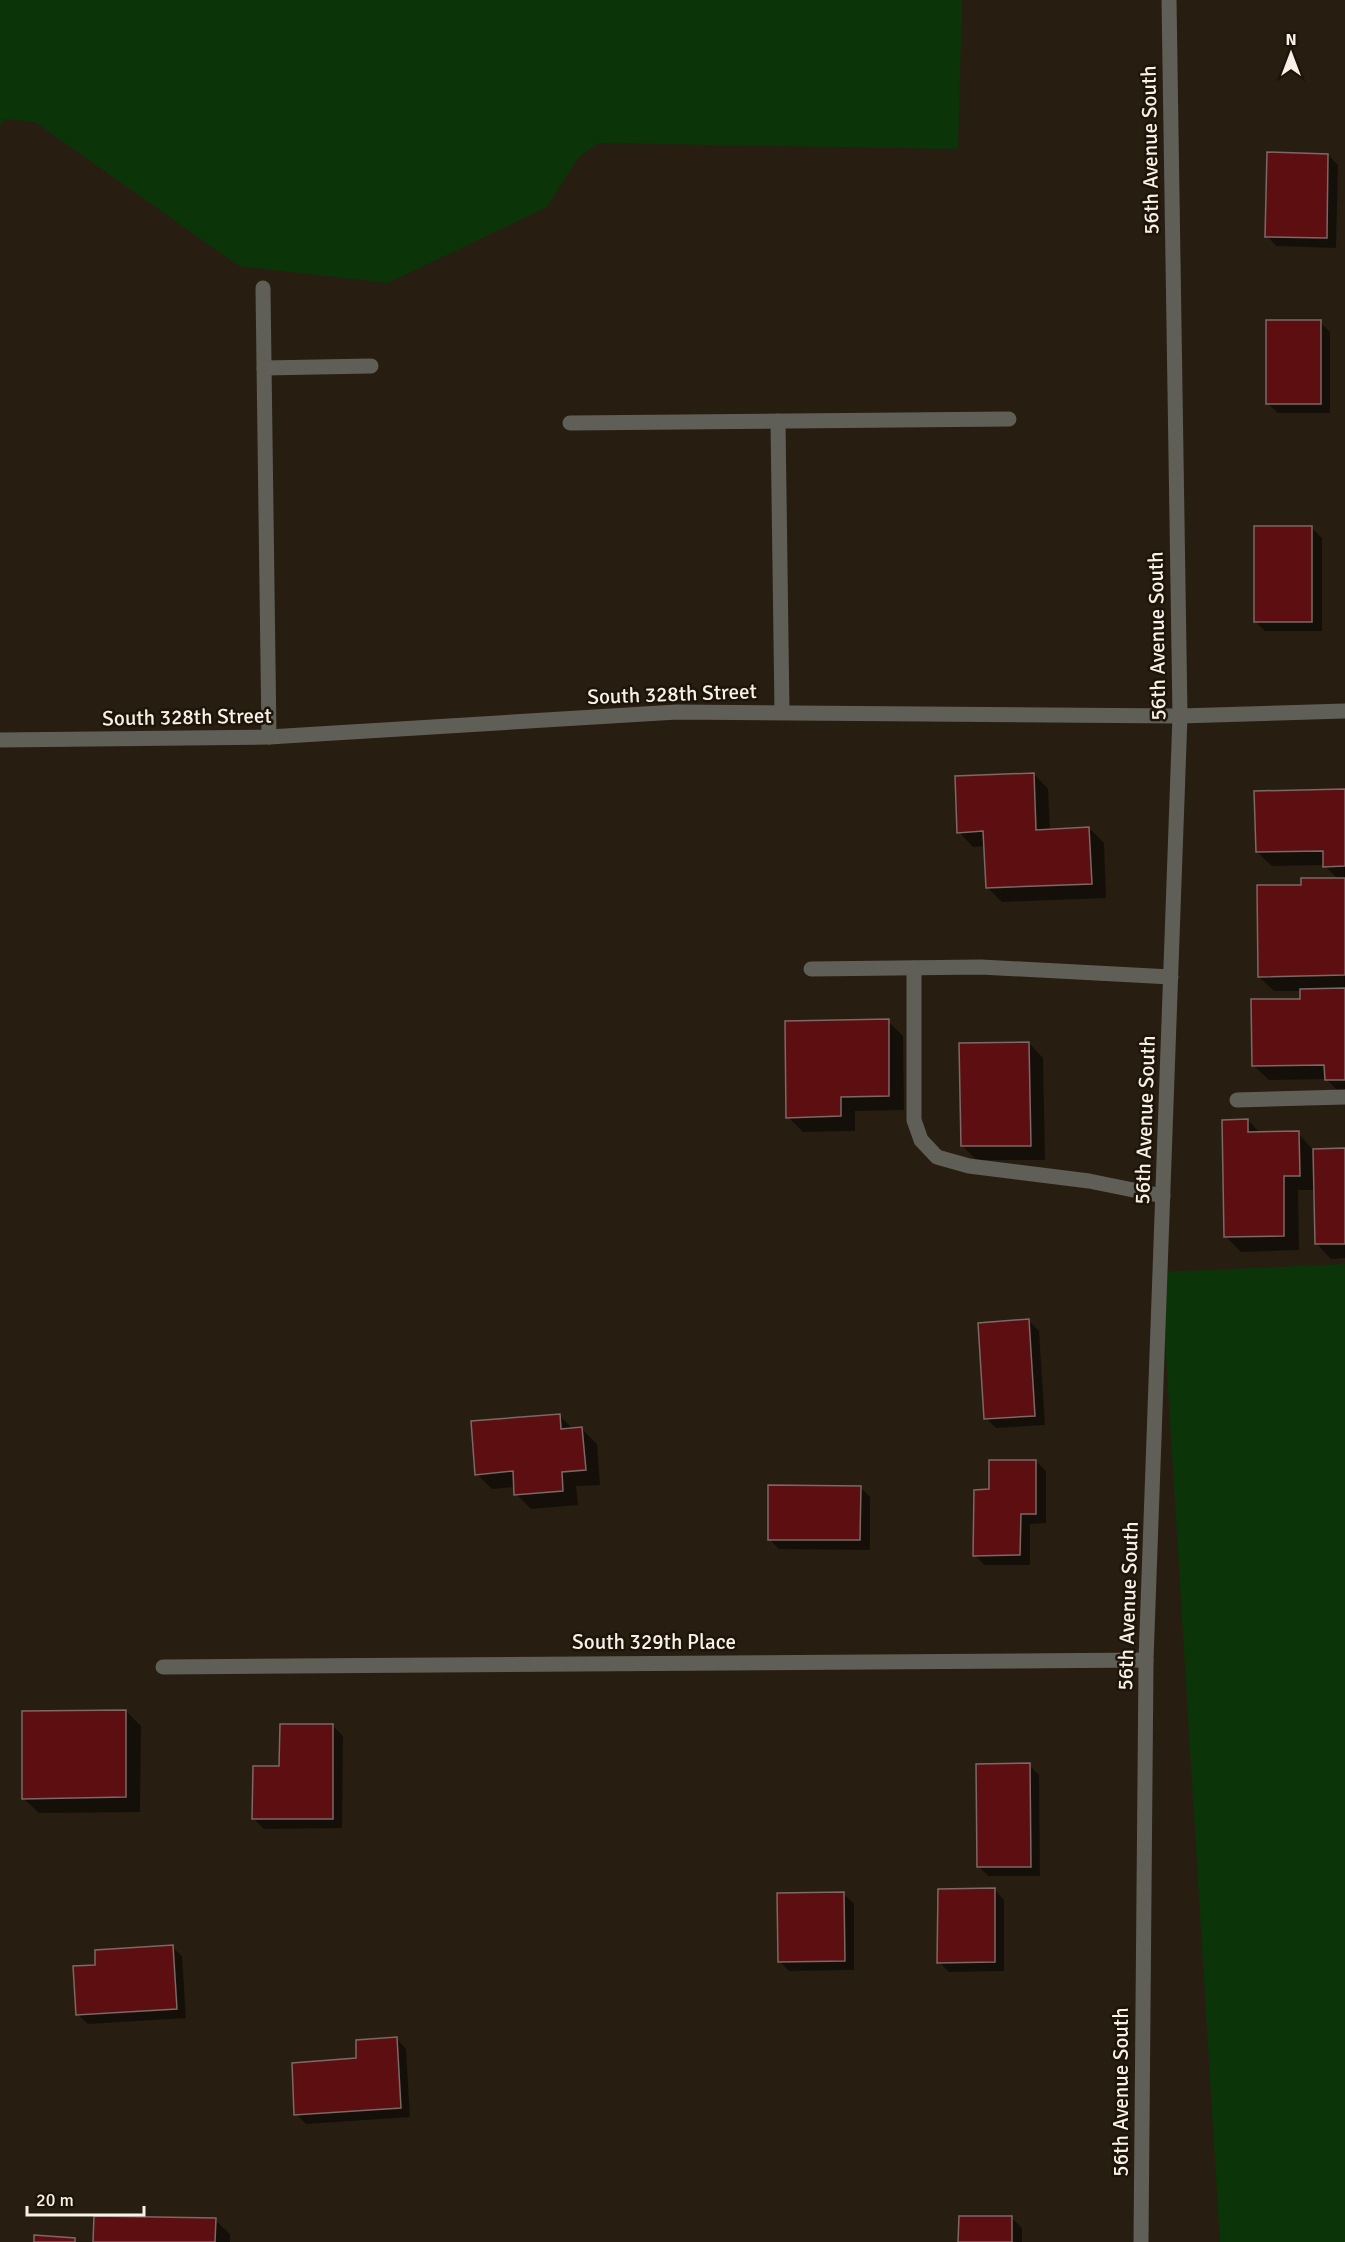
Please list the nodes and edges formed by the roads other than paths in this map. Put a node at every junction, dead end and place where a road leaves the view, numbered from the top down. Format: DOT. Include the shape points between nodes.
graph roads {
  1 [pos="1168,0"];
  2 [pos="263,288"];
  3 [pos="370,366"];
  4 [pos="264,368"];
  5 [pos="1009,419"];
  6 [pos="778,421"];
  7 [pos="570,423"];
  8 [pos="1345,711"];
  9 [pos="782,712"];
  10 [pos="1180,716"];
  11 [pos="269,737"];
  12 [pos="0,740"];
  13 [pos="914,968"];
  14 [pos="811,969"];
  15 [pos="1171,976"];
  16 [pos="1345,1097"];
  17 [pos="1237,1100"];
  18 [pos="1163,1196"];
  19 [pos="1146,1660"];
  20 [pos="163,1667"];
  21 [pos="1141,2242"];
  1 -- 10 [label="street, 56th Avenue South"];
  2 -- 4 [label="street"];
  3 -- 4 [label="street"];
  4 -- 11 [label="street"];
  5 -- 6 [label="street"];
  6 -- 7 [label="street"];
  6 -- 9 [label="street"];
  8 -- 10 [label="street, South 328th Street"];
  9 -- 10 [label="street, South 328th Street"];
  9 -- 11 [label="street, South 328th Street" via="677,712"];
  10 -- 15 [label="street, 56th Avenue South"];
  11 -- 12 [label="street, South 328th Street"];
  13 -- 14 [label="street"];
  13 -- 15 [label="street" via="981,967"];
  13 -- 18 [label="street" via="914,1120 921,1140 937,1157 969,1166 1089,1181"];
  15 -- 18 [label="street, 56th Avenue South"];
  16 -- 17 [label="street"];
  18 -- 19 [label="street, 56th Avenue South"];
  19 -- 20 [label="street, South 329th Place"];
  19 -- 21 [label="street, 56th Avenue South"];
}
